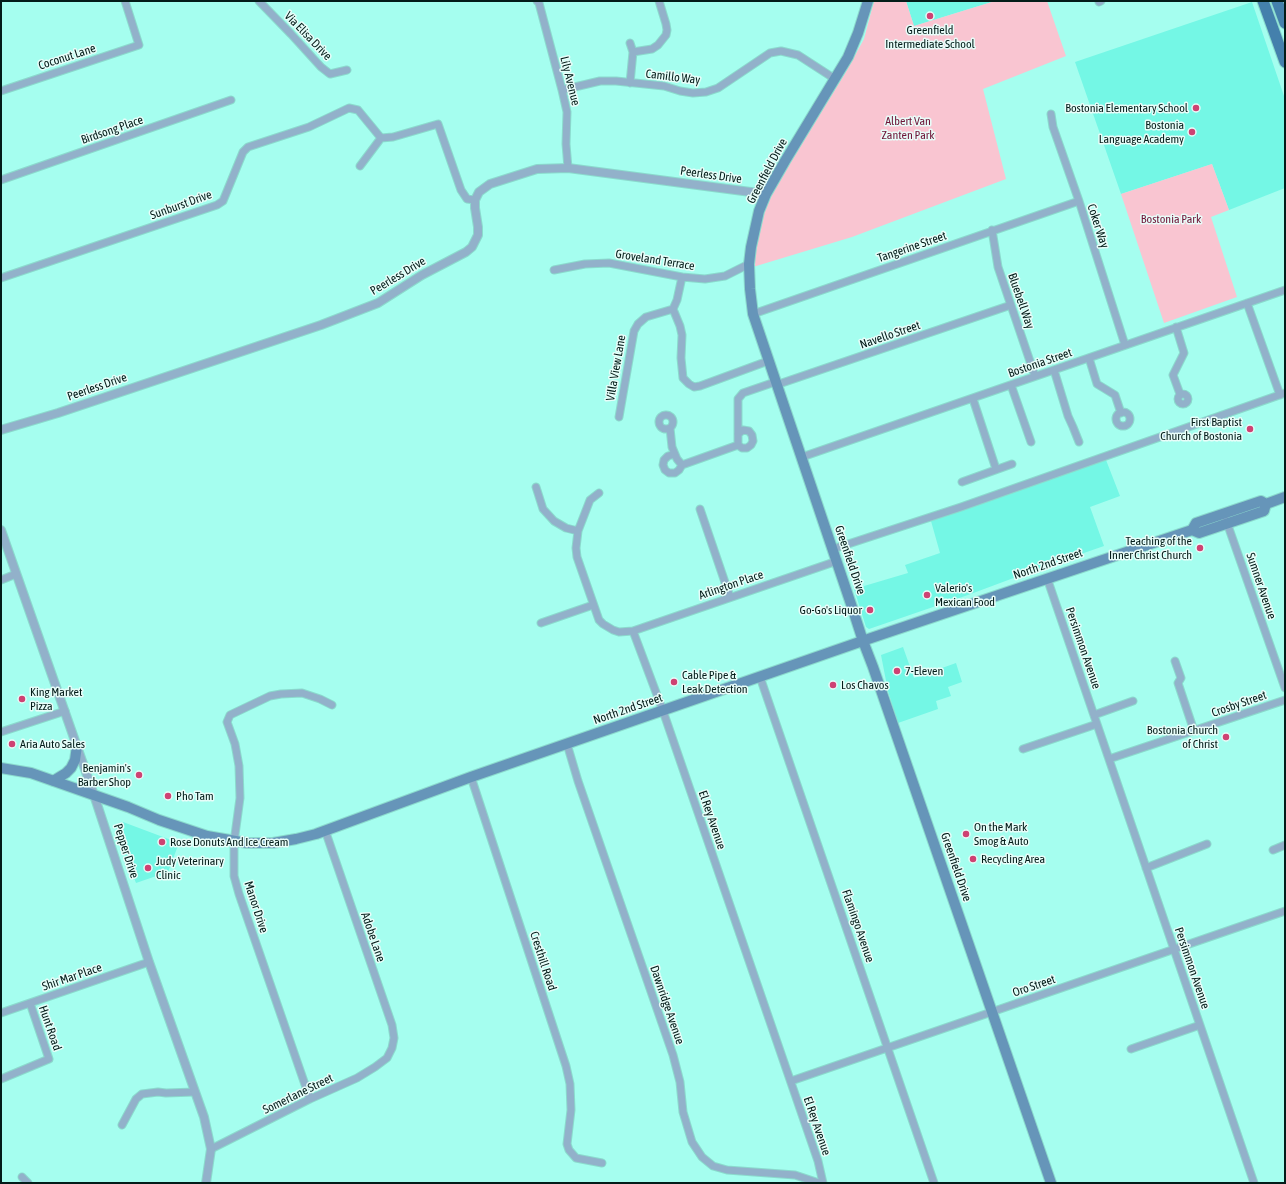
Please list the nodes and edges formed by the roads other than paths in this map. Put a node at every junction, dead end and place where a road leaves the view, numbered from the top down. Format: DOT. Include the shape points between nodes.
graph roads {
  1 [pos="125,1"];
  2 [pos="259,1"];
  3 [pos="537,1"];
  4 [pos="659,1"];
  5 [pos="868,1"];
  6 [pos="1264,1"];
  7 [pos="1277,1"];
  8 [pos="1285,23"];
  9 [pos="630,43"];
  10 [pos="633,52"];
  11 [pos="1285,62"];
  12 [pos="347,70"];
  13 [pos="835,79"];
  14 [pos="630,83"];
  15 [pos="562,90"];
  16 [pos="1,91"];
  17 [pos="231,100"];
  18 [pos="1051,114"];
  19 [pos="381,138"];
  20 [pos="360,166"];
  21 [pos="568,168"];
  22 [pos="1,180"];
  23 [pos="766,194"];
  24 [pos="475,200"];
  25 [pos="1079,201"];
  26 [pos="992,230"];
  27 [pos="749,264"];
  28 [pos="554,270"];
  29 [pos="682,277"];
  30 [pos="1,278"];
  31 [pos="1285,290"];
  32 [pos="1247,303"];
  33 [pos="1011,305"];
  34 [pos="673,309"];
  35 [pos="753,314"];
  36 [pos="1176,327"];
  37 [pos="1125,345"];
  38 [pos="1089,358"];
  39 [pos="768,361"];
  40 [pos="1054,370"];
  41 [pos="1035,376"];
  42 [pos="776,384"];
  43 [pos="1011,385"];
  44 [pos="1180,394"];
  45 [pos="1282,394"];
  46 [pos="973,398"];
  47 [pos="1121,413"];
  48 [pos="619,417"];
  49 [pos="670,428"];
  50 [pos="1,430"];
  51 [pos="738,434"];
  52 [pos="1031,442"];
  53 [pos="1078,442"];
  54 [pos="738,445"];
  55 [pos="675,454"];
  56 [pos="802,457"];
  57 [pos="1012,464"];
  58 [pos="682,465"];
  59 [pos="996,469"];
  60 [pos="962,482"];
  61 [pos="536,487"];
  62 [pos="599,493"];
  63 [pos="1285,497"];
  64 [pos="1266,504"];
  65 [pos="700,509"];
  66 [pos="1225,519"];
  67 [pos="1,530"];
  68 [pos="578,531"];
  69 [pos="833,549"];
  70 [pos="836,561"];
  71 [pos="16,574"];
  72 [pos="1047,578"];
  73 [pos="1,580"];
  74 [pos="730,597"];
  75 [pos="593,605"];
  76 [pos="541,623"];
  77 [pos="633,631"];
  78 [pos="863,641"];
  79 [pos="1175,661"];
  80 [pos="760,677"];
  81 [pos="1285,688"];
  82 [pos="1133,700"];
  83 [pos="1285,700"];
  84 [pos="332,705"];
  85 [pos="663,710"];
  86 [pos="65,711"];
  87 [pos="1094,714"];
  88 [pos="1097,724"];
  89 [pos="1194,731"];
  90 [pos="1,732"];
  91 [pos="567,744"];
  92 [pos="77,746"];
  93 [pos="1023,749"];
  94 [pos="1109,759"];
  95 [pos="1,768"];
  96 [pos="471,777"];
  97 [pos="53,781"];
  98 [pos="94,795"];
  99 [pos="325,830"];
  100 [pos="234,842"];
  101 [pos="1207,844"];
  102 [pos="1285,845"];
  103 [pos="1273,850"];
  104 [pos="1146,868"];
  105 [pos="1285,911"];
  106 [pos="1174,949"];
  107 [pos="149,962"];
  108 [pos="30,1003"];
  109 [pos="992,1012"];
  110 [pos="1,1013"];
  111 [pos="1200,1025"];
  112 [pos="888,1048"];
  113 [pos="1130,1049"];
  114 [pos="390,1053"];
  115 [pos="1,1078"];
  116 [pos="791,1081"];
  117 [pos="195,1092"];
  118 [pos="310,1099"];
  119 [pos="122,1124"];
  120 [pos="211,1149"];
  121 [pos="602,1163"];
  122 [pos="22,1177"];
  123 [pos="28,1183"];
  124 [pos="206,1183"];
  125 [pos="819,1183"];
  126 [pos="823,1183"];
  127 [pos="934,1183"];
  128 [pos="1051,1183"];
  129 [pos="1254,1183"];
  1 -- 16 [label="street, Coconut Lane" via="139,45"];
  2 -- 12 [label="street, Via Elisa Drive" via="321,67 330,74"];
  3 -- 15 [label="street, Lily Avenue"];
  4 -- 10 [label="street" via="666,35 652,49"];
  5 -- 13 [label="main road, Greenfield Drive" via="856,39"];
  6 -- 11 [label="main road"];
  7 -- 8 [label="main road"];
  9 -- 10 [label="street"];
  10 -- 14 [label="street"];
  13 -- 14 [label="street, Camillo Way" via="798,55 781,51 770,53 718,88 706,92 693,93 664,86"];
  13 -- 23 [label="main road, Greenfield Drive"];
  14 -- 15 [label="street, Camillo Way" via="600,81"];
  15 -- 21 [label="street, Lily Avenue" via="567,113"];
  17 -- 22 [label="street, Birdsong Place"];
  18 -- 25 [label="street, Coker Way" via="1053,127"];
  19 -- 20 [label="street"];
  19 -- 24 [label="street" via="438,124 461,190 467,199"];
  19 -- 30 [label="street, Sunburst Drive" via="358,110 349,108 310,127 248,147 243,152 222,201 217,205"];
  21 -- 23 [label="street, Peerless Drive"];
  21 -- 24 [label="street, Peerless Drive" via="537,169 490,184 479,192"];
  23 -- 27 [label="main road, Greenfield Drive" via="759,211"];
  24 -- 50 [label="street, Peerless Drive" via="478,231 472,247 378,303 321,325"];
  25 -- 26 [label="street, Tangerine Street"];
  25 -- 37 [label="street, Coker Way"];
  26 -- 33 [label="street, Bluebell Way" via="998,267"];
  26 -- 35 [label="street, Tangerine Street"];
  27 -- 29 [label="street, Groveland Terrace" via="715,278"];
  27 -- 35 [label="main road, Greenfield Drive"];
  28 -- 29 [label="street, Groveland Terrace" via="585,264 609,263"];
  29 -- 34 [label="street"];
  31 -- 32 [label="street, Bostonia Street"];
  32 -- 36 [label="street, Bostonia Street"];
  32 -- 45 [label="street"];
  33 -- 41 [label="street, Bluebell Way"];
  33 -- 42 [label="street, Navello Street"];
  34 -- 39 [label="street" via="682,335 683,378 694,387"];
  34 -- 48 [label="street, Villa View Lane" via="646,317 634,331"];
  35 -- 39 [label="main road, Greenfield Drive"];
  36 -- 37 [label="street, Bostonia Street"];
  36 -- 44 [label="street" via="1184,353 1173,375"];
  37 -- 38 [label="street, Bostonia Street"];
  38 -- 40 [label="street, Bostonia Street"];
  38 -- 47 [label="street" via="1097,384 1115,395"];
  39 -- 42 [label="main road, Greenfield Drive"];
  40 -- 41 [label="street, Bostonia Street"];
  40 -- 53 [label="street"];
  41 -- 43 [label="street, Bostonia Street"];
  42 -- 51 [label="street, Navello Street" via="740,395"];
  42 -- 56 [label="main road, Greenfield Drive"];
  43 -- 46 [label="street, Bostonia Street"];
  43 -- 52 [label="street"];
  45 -- 69 [label="street" via="961,507"];
  46 -- 56 [label="street, Bostonia Street"];
  46 -- 59 [label="street"];
  49 -- 55 [label="street"];
  51 -- 54 [label="street"];
  51 -- 54 [label="street" via="744,430 749,432 753,441 747,448"];
  54 -- 58 [label="street"];
  55 -- 58 [label="street"];
  55 -- 58 [label="street" via="664,460 665,470 675,473"];
  56 -- 69 [label="main road, Greenfield Drive"];
  57 -- 59 [label="street"];
  59 -- 60 [label="street"];
  61 -- 68 [label="street" via="543,508 554,521"];
  62 -- 68 [label="street" via="590,500"];
  63 -- 64 [label="main road, North 2nd Street"];
  64 -- 66 [label="main road, North 2nd Street" via="1261,501 1254,503 1246,511"];
  64 -- 66 [label="main road, North 2nd Street" via="1264,511"];
  65 -- 74 [label="street"];
  66 -- 72 [label="main road, North 2nd Street" via="1199,533 1192,530"];
  66 -- 81 [label="street, Sumner Avenue"];
  67 -- 71 [label="street, Pepper Drive"];
  68 -- 75 [label="street" via="577,558"];
  69 -- 70 [label="main road, Greenfield Drive"];
  70 -- 74 [label="street, Arlington Place"];
  70 -- 78 [label="main road, Greenfield Drive"];
  71 -- 73 [label="street"];
  71 -- 86 [label="street, Pepper Drive"];
  72 -- 78 [label="main road, North 2nd Street"];
  72 -- 87 [label="street, Persimmon Avenue"];
  74 -- 77 [label="street, Arlington Place"];
  75 -- 76 [label="street"];
  75 -- 77 [label="street" via="603,624 619,632"];
  77 -- 85 [label="street, El Rey Avenue"];
  78 -- 80 [label="main road, North 2nd Street"];
  78 -- 109 [label="main road, Greenfield Drive"];
  79 -- 89 [label="street" via="1180,678 1178,684"];
  80 -- 85 [label="main road, North 2nd Street"];
  80 -- 112 [label="street, Flamingo Avenue"];
  82 -- 87 [label="street"];
  83 -- 89 [label="street, Crosby Street"];
  84 -- 100 [label="street, Manor Drive" via="302,693 281,694 270,696 230,716 227,722 239,766 240,798"];
  85 -- 91 [label="main road, North 2nd Street"];
  85 -- 116 [label="street, El Rey Avenue"];
  86 -- 90 [label="street"];
  86 -- 92 [label="street, Pepper Drive"];
  87 -- 88 [label="street, Persimmon Avenue"];
  88 -- 93 [label="street"];
  88 -- 94 [label="street, Persimmon Avenue"];
  89 -- 94 [label="street, Crosby Street"];
  91 -- 96 [label="main road, North 2nd Street"];
  91 -- 125 [label="street, Dawnridge Avenue" via="673,1055 680,1082 683,1112 692,1142 702,1157 713,1166 727,1170 795,1176"];
  92 -- 97 [label="main road" via="71,768"];
  92 -- 98 [label="street, Pepper Drive"];
  94 -- 104 [label="street, Persimmon Avenue"];
  95 -- 97 [label="main road, North 2nd Street" via="31,773"];
  96 -- 99 [label="main road, North 2nd Street"];
  96 -- 121 [label="street, Cresthill Road" via="566,1066 571,1110 567,1144 569,1150 576,1158"];
  97 -- 98 [label="main road, North 2nd Street"];
  98 -- 100 [label="main road, North 2nd Street" via="159,820"];
  98 -- 107 [label="street, Pepper Drive"];
  99 -- 100 [label="main road, North 2nd Street" via="286,841"];
  99 -- 114 [label="street, Adobe Lane" via="392,1025 394,1038"];
  100 -- 118 [label="street, Manor Drive" via="234,876 239,894"];
  101 -- 104 [label="street"];
  102 -- 103 [label="street"];
  104 -- 106 [label="street, Persimmon Avenue"];
  105 -- 106 [label="street, Oro Street"];
  106 -- 109 [label="street, Oro Street"];
  106 -- 111 [label="street, Persimmon Avenue"];
  107 -- 108 [label="street, Shir Mar Place"];
  107 -- 117 [label="street, Pepper Drive"];
  108 -- 110 [label="street, Shir Mar Place"];
  108 -- 115 [label="street, Hunt Road" via="49,1059"];
  109 -- 112 [label="street, Oro Street"];
  109 -- 128 [label="main road, Greenfield Drive"];
  111 -- 113 [label="street"];
  111 -- 129 [label="street, Persimmon Avenue"];
  112 -- 116 [label="street, Oro Street"];
  112 -- 127 [label="street, Flamingo Avenue"];
  114 -- 118 [label="street, Somerlane Street" via="376,1067 357,1078"];
  116 -- 126 [label="street, El Rey Avenue"];
  117 -- 119 [label="street" via="142,1094 136,1099"];
  117 -- 120 [label="street, Pepper Drive"];
  118 -- 120 [label="street, Somerlane Street"];
  120 -- 124 [label="street, Pepper Drive"];
  122 -- 123 [label="street"];
}
